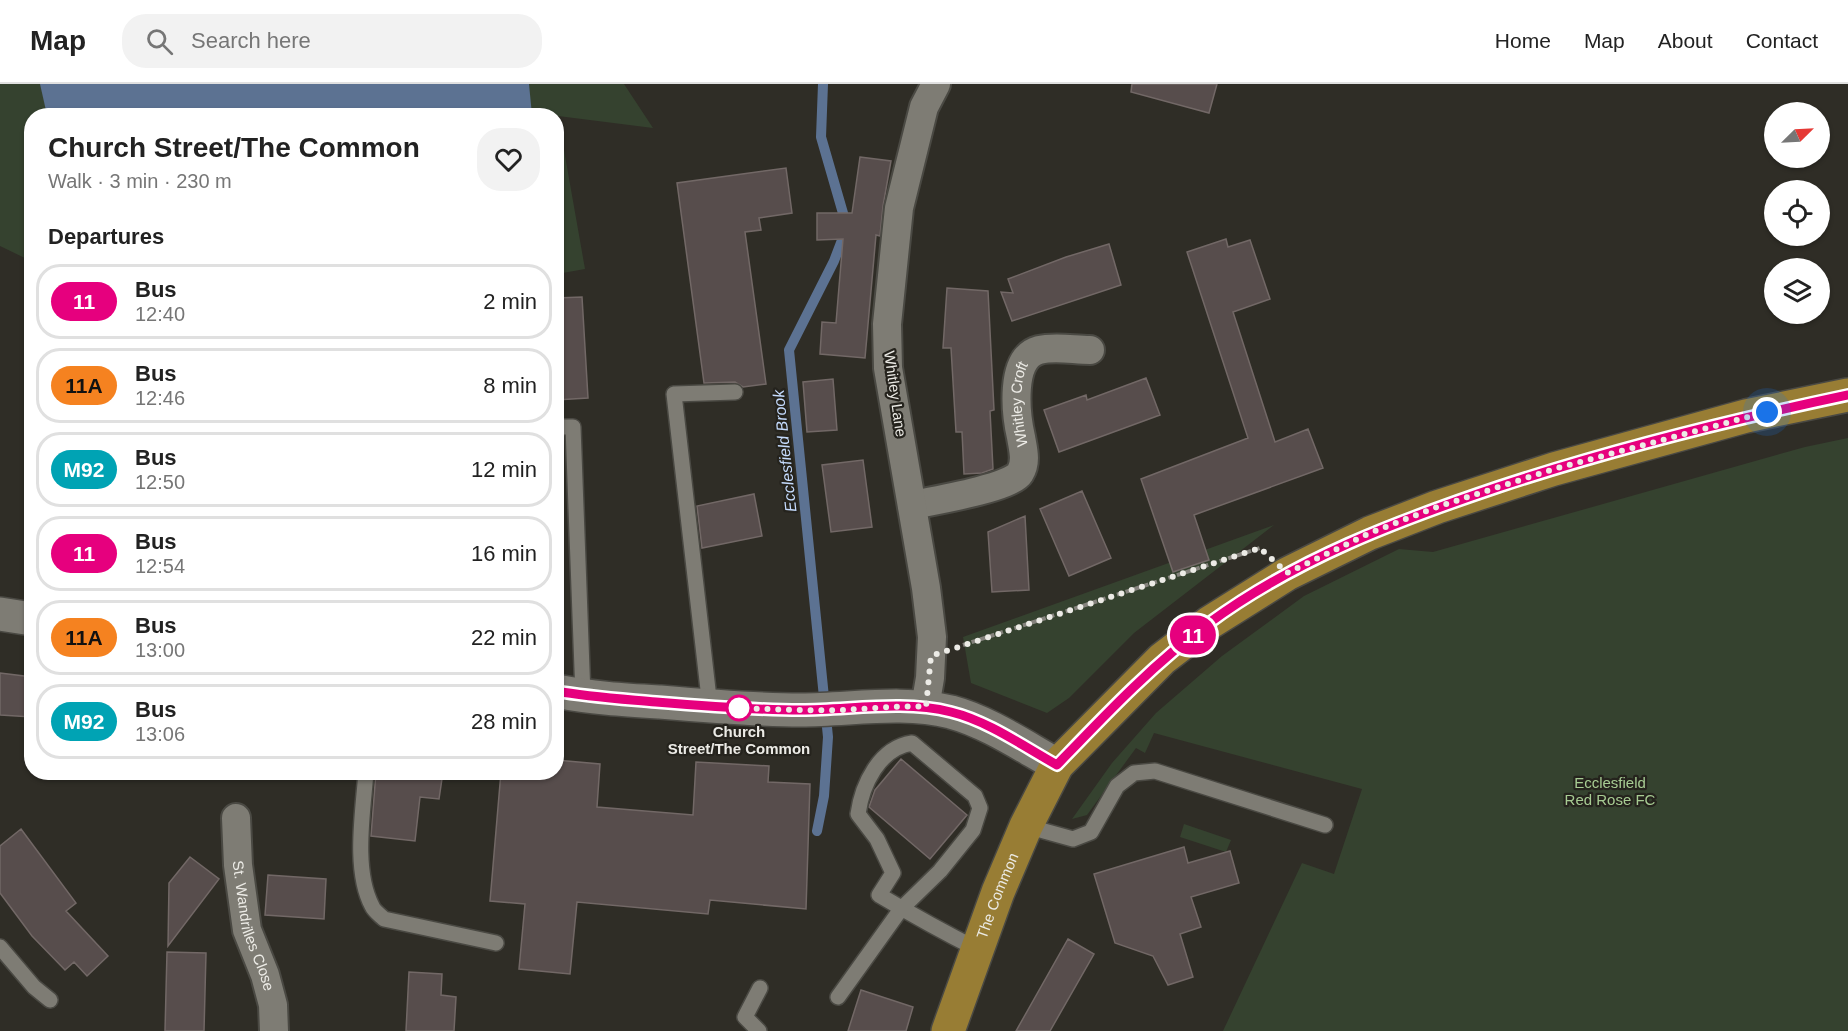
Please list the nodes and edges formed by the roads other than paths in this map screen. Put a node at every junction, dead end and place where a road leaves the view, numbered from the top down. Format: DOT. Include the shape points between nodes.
graph roads {
  1 [pos="936,84"];
  2 [pos="1090,350"];
  3 [pos="735,392"];
  4 [pos="1848,395"];
  5 [pos="564,427"];
  6 [pos="912,505"];
  7 [pos="0,614"];
  8 [pos="24,618"];
  9 [pos="570,694"];
  10 [pos="710,707"];
  11 [pos="926,707"];
  12 [pos="1057,765"];
  13 [pos="366,780"];
  14 [pos="236,818"];
  15 [pos="1325,825"];
  16 [pos="1026,826"];
  17 [pos="901,909"];
  18 [pos="496,943"];
  19 [pos="0,947"];
  20 [pos="977,949"];
  21 [pos="760,988"];
  22 [pos="838,997"];
  23 [pos="50,1000"];
  24 [pos="274,1031"];
  25 [pos="759,1031"];
  26 [pos="948,1031"];
  1 -- 6 [label="street, Whitley Lane" via="924,107 899,208 887,324 888,368"];
  2 -- 6 [label="street, Whitley Croft" via="1038,351 1025,360 1017,381 1017,415 1025,460 1020,474 1011,481 971,493"];
  3 -- 10 [label="lane" via="674,394"];
  4 -- 12 [label="main road, The Common" via="1746,416 1554,469 1370,533 1287,573 1209,623 1162,659"];
  5 -- 9 [label="lane" via="573,427"];
  6 -- 11 [label="street, Whitley Lane" via="932,637"];
  7 -- 8 [label="main road"];
  9 -- 10 [label="main road"];
  10 -- 11 [label="main road"];
  11 -- 12 [label="main road" via="953,712 990,728"];
  12 -- 16 [label="main road, The Common"];
  13 -- 18 [label="lane" via="361,853 364,885 372,908 384,919"];
  14 -- 24 [label="street, St. Wandrilles Close" via="247,930 265,975 273,1005"];
  15 -- 16 [label="lane" via="1155,771 1134,773 1117,786 1091,832 1073,839"];
  16 -- 20 [label="main road, The Common"];
  17 -- 17 [label="lane" via="879,895 893,873 877,839 858,814 871,773 901,744 912,743 975,796 980,808 974,830 958,851"];
  17 -- 20 [label="lane"];
  17 -- 22 [label="lane"];
  19 -- 23 [label="lane"];
  20 -- 26 [label="main road, The Common"];
  21 -- 25 [label="lane" via="745,1017"];
}
